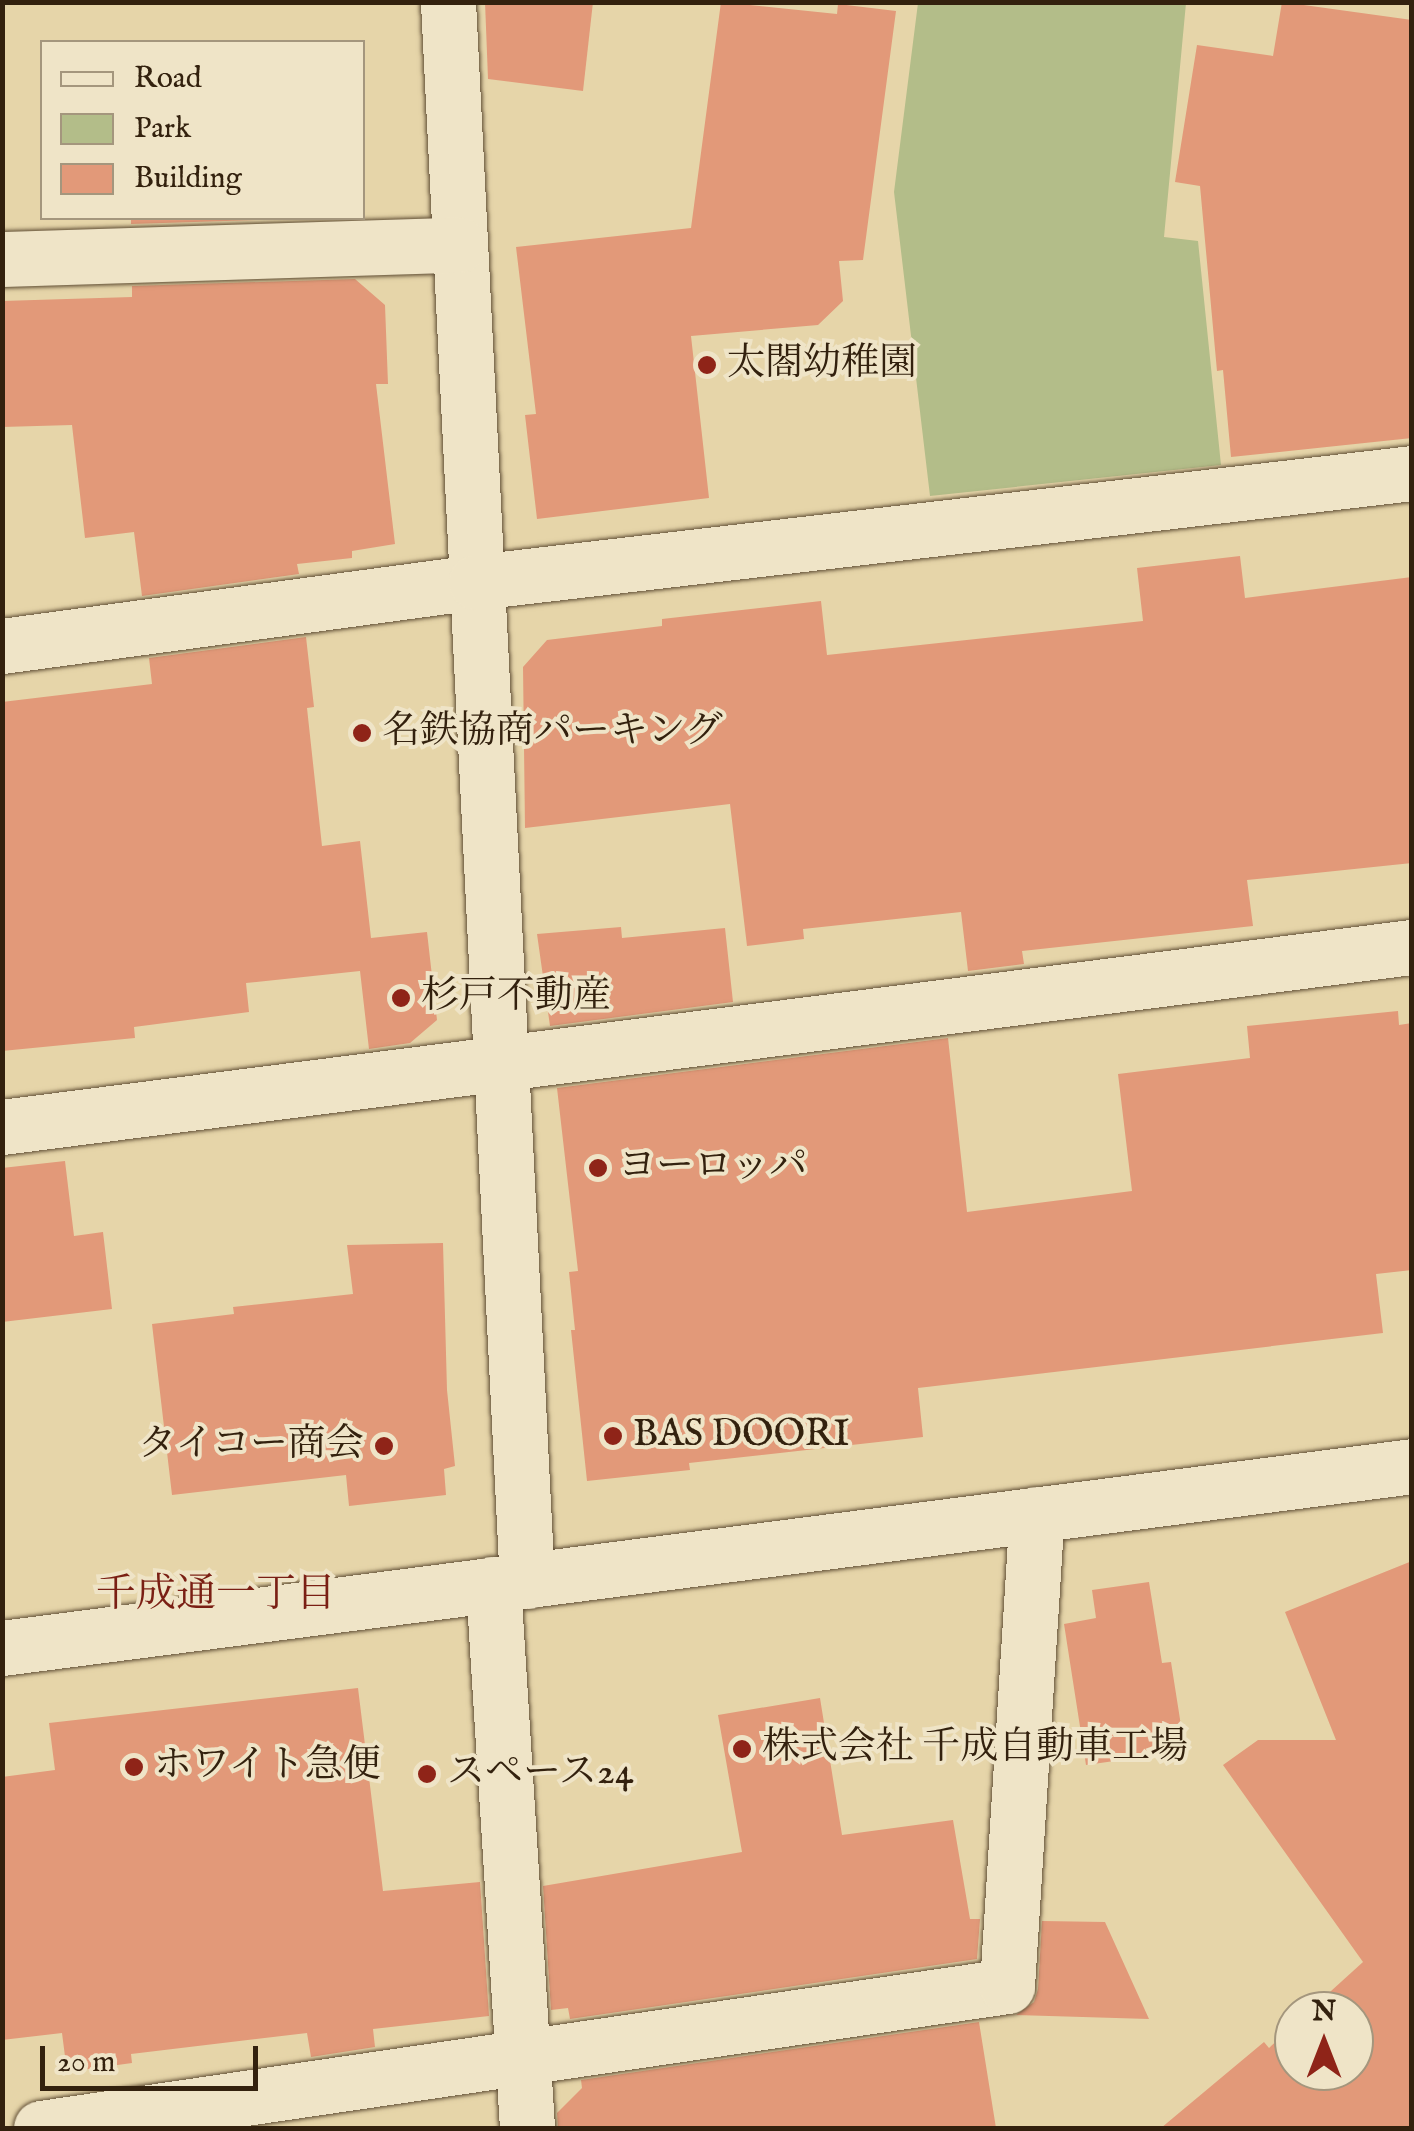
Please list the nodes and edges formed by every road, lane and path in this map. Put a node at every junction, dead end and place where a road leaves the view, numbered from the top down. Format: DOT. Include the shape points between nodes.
graph roads {
  1 [pos="448,2"];
  2 [pos="460,245"];
  3 [pos="2,260"];
  4 [pos="1412,473"];
  5 [pos="476,582"];
  6 [pos="2,646"];
  7 [pos="1412,947"];
  8 [pos="501,1067"];
  9 [pos="2,1128"];
  10 [pos="1412,1466"];
  11 [pos="1037,1514"];
  12 [pos="510,1583"];
  13 [pos="2,1648"];
  14 [pos="525,2058"];
  15 [pos="41,2128"];
  16 [pos="527,2128"];
  1 -- 2 [label="street"];
  2 -- 3 [label="street"];
  2 -- 5 [label="street"];
  4 -- 5 [label="street"];
  5 -- 6 [label="street"];
  5 -- 8 [label="street"];
  7 -- 8 [label="street"];
  8 -- 9 [label="street"];
  8 -- 12 [label="street"];
  10 -- 11 [label="street"];
  11 -- 12 [label="street"];
  11 -- 14 [label="street" via="1007,1986"];
  12 -- 13 [label="street"];
  12 -- 14 [label="street"];
  14 -- 15 [label="street"];
  14 -- 16 [label="street"];
}
